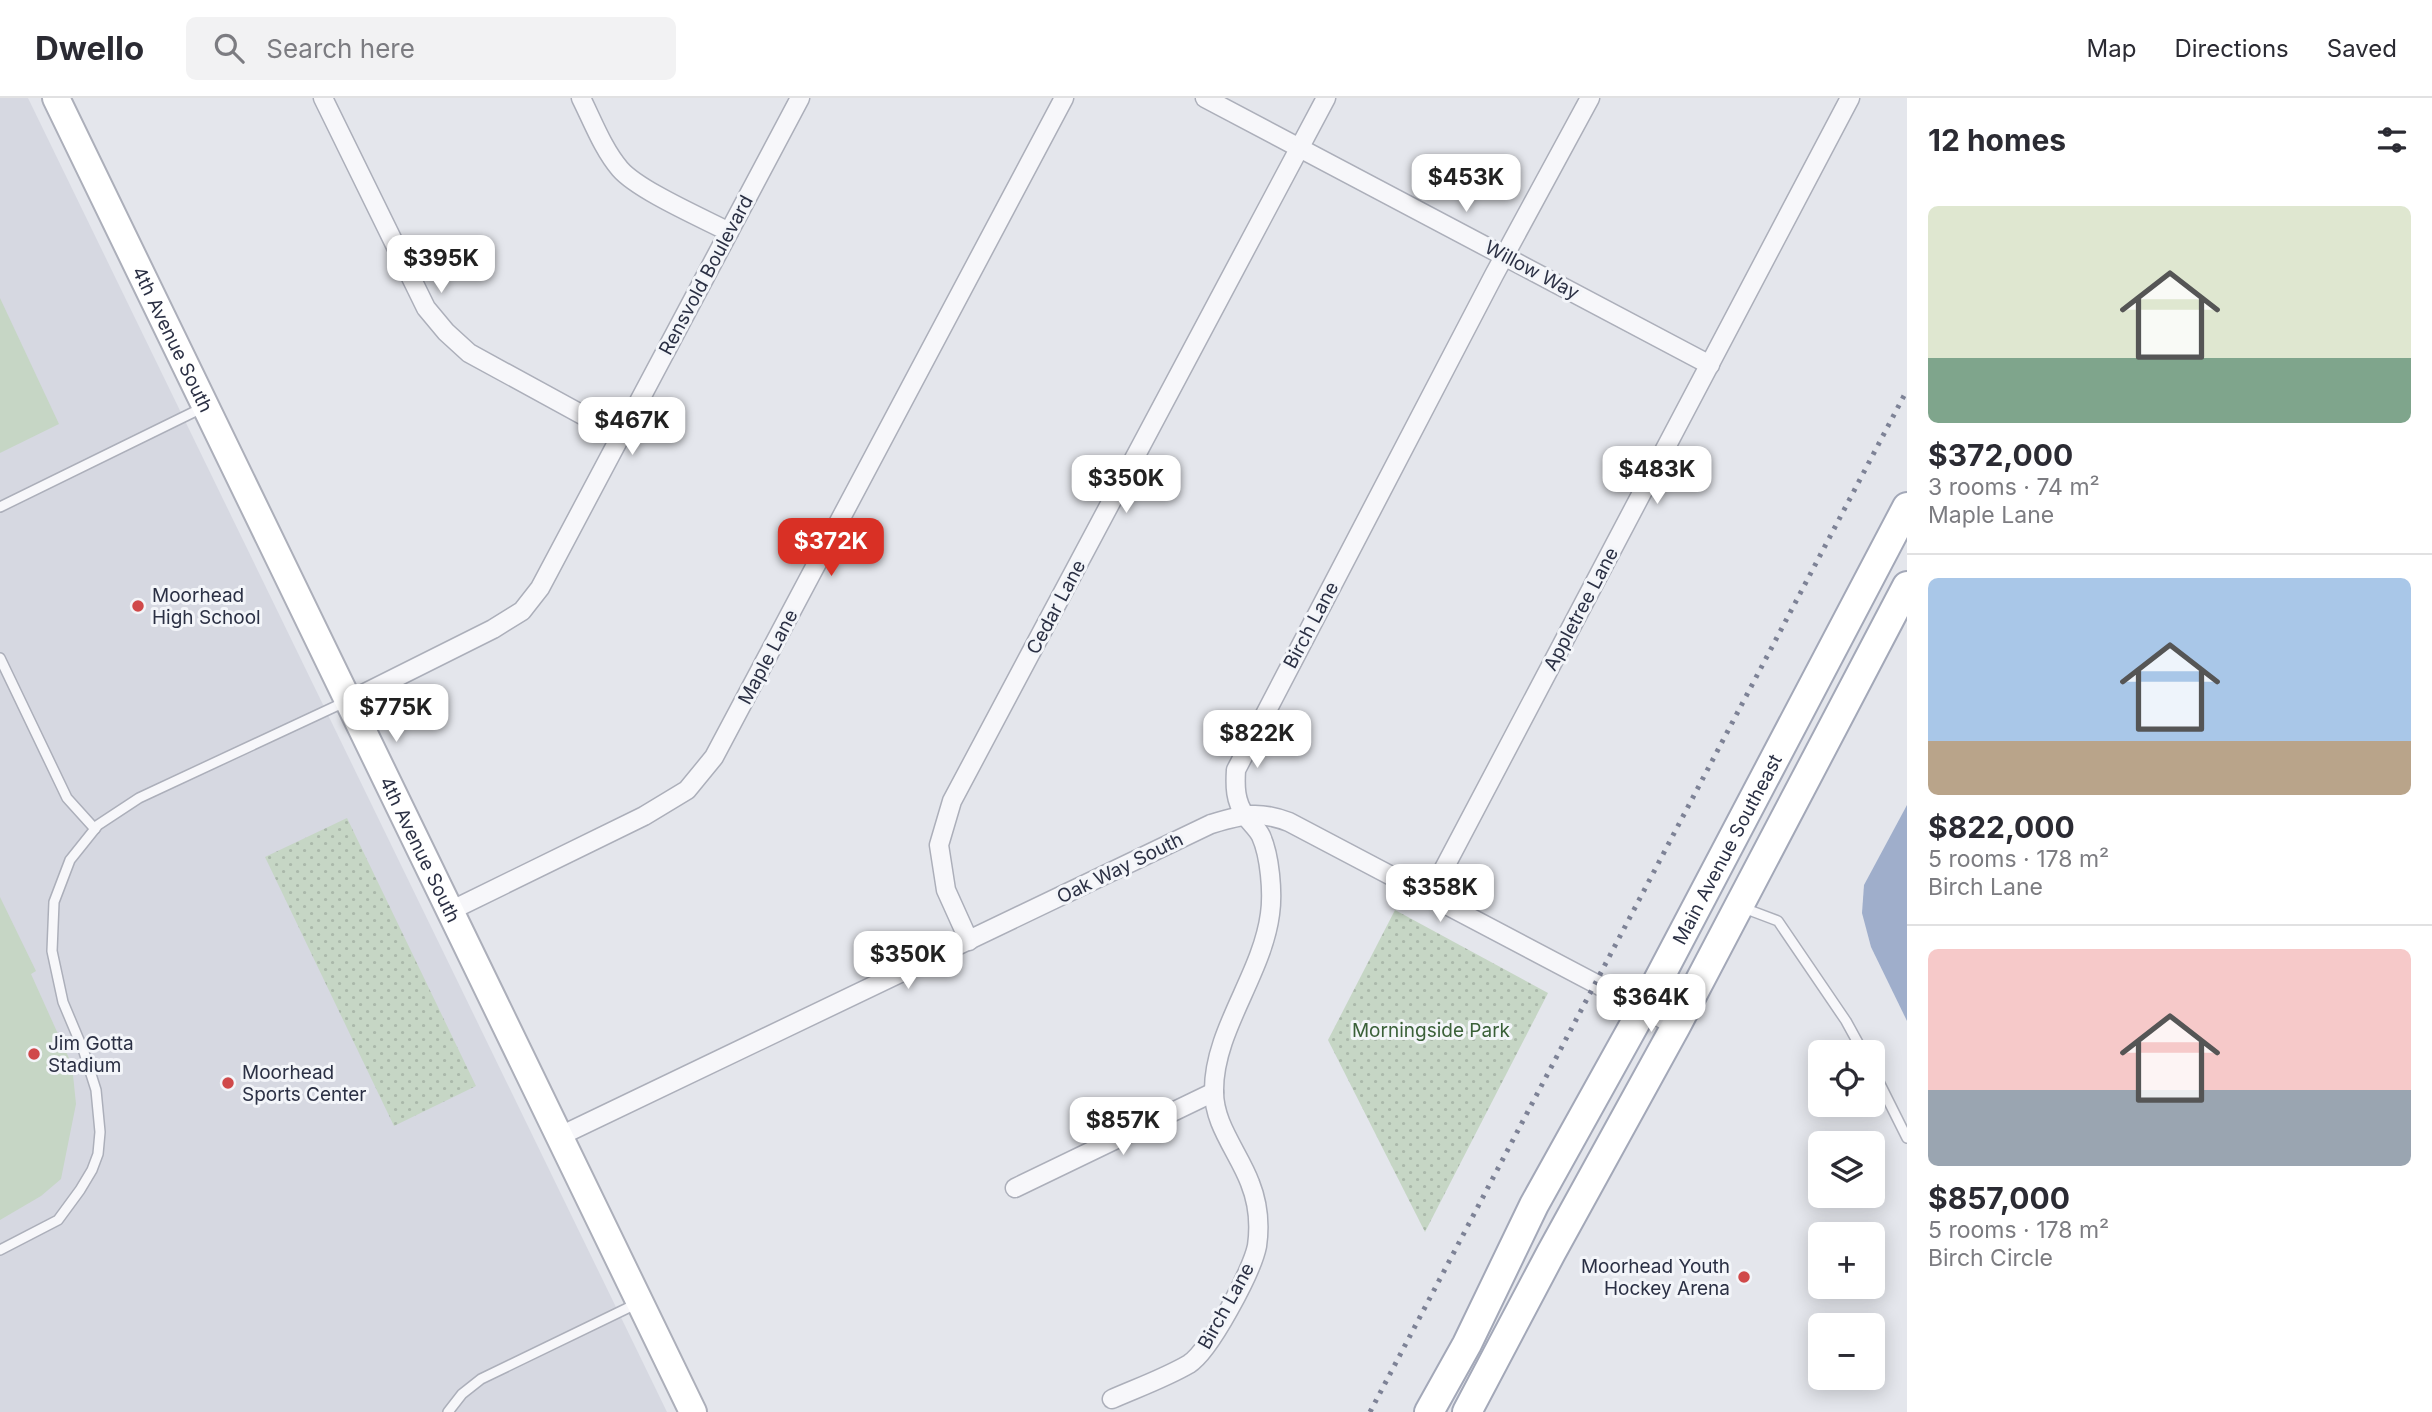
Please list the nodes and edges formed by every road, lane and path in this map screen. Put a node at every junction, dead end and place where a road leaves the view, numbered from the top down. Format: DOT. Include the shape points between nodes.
graph roads {
  1 [pos="57,98"];
  2 [pos="323,98"];
  3 [pos="581,98"];
  4 [pos="800,98"];
  5 [pos="1064,98"];
  6 [pos="1205,98"];
  7 [pos="1326,98"];
  8 [pos="1590,98"];
  9 [pos="1850,98"];
  10 [pos="1300,148"];
  11 [pos="729,233"];
  12 [pos="1504,256"];
  13 [pos="1710,365"];
  14 [pos="206,406"];
  15 [pos="621,436"];
  16 [pos="0,507"];
  17 [pos="1907,507"];
  18 [pos="1907,586"];
  19 [pos="0,658"];
  20 [pos="349,701"];
  21 [pos="1244,814"];
  22 [pos="95,829"];
  23 [pos="1429,897"];
  24 [pos="1739,906"];
  25 [pos="450,911"];
  26 [pos="969,941"];
  27 [pos="1643,1009"];
  28 [pos="1676,1026"];
  29 [pos="1856,1040"];
  30 [pos="1214,1092"];
  31 [pos="1885,1094"];
  32 [pos="560,1136"];
  33 [pos="1907,1138"];
  34 [pos="1015,1188"];
  35 [pos="0,1250"];
  36 [pos="1494,1287"];
  37 [pos="640,1302"];
  38 [pos="1524,1303"];
  39 [pos="1112,1399"];
  40 [pos="449,1412"];
  41 [pos="693,1412"];
  42 [pos="1429,1412"];
  43 [pos="1467,1412"];
  1 -- 14 [label="street, 4th Avenue South"];
  2 -- 15 [label="street" via="426,307 446,332 469,353"];
  3 -- 11 [label="street" via="622,171"];
  4 -- 11 [label="street, Rensvold Boulevard"];
  5 -- 25 [label="street, Maple Lane" via="715,757 687,790 644,817"];
  6 -- 10 [label="street, Willow Way"];
  7 -- 10 [label="street, Cedar Lane"];
  8 -- 12 [label="street, Birch Lane"];
  9 -- 13 [label="street, Appletree Lane"];
  10 -- 12 [label="street, Willow Way"];
  10 -- 26 [label="street, Cedar Lane" via="952,801 939,845 946,890"];
  11 -- 15 [label="street, Rensvold Boulevard"];
  12 -- 13 [label="street, Willow Way"];
  12 -- 21 [label="street, Birch Lane" via="1236,770 1235,793"];
  13 -- 23 [label="street, Appletree Lane"];
  14 -- 16 [label="lane"];
  14 -- 20 [label="street, 4th Avenue South"];
  15 -- 20 [label="street, Rensvold Boulevard" via="540,589 522,611"];
  17 -- 27 [label="main road, Main Avenue Southeast"];
  18 -- 24 [label="main road, Main Avenue Southeast"];
  19 -- 22 [label="lane" via="67,798"];
  20 -- 22 [label="lane" via="139,798"];
  20 -- 25 [label="street, 4th Avenue South"];
  21 -- 23 [label="street, Oak Way South" via="1270,815 1289,822"];
  21 -- 26 [label="street, Oak Way South" via="1211,824"];
  21 -- 30 [label="street, Birch Lane" via="1260,834 1268,855 1271,912 1265,942 1218,1063"];
  22 -- 35 [label="lane" via="70,860 54,902 52,951 63,1002 96,1090 98,1154 58,1220"];
  23 -- 27 [label="street, Oak Way South"];
  24 -- 28 [label="main road, Main Avenue Southeast"];
  24 -- 29 [label="lane" via="1778,921"];
  25 -- 32 [label="street, 4th Avenue South"];
  26 -- 32 [label="street, Oak Way South"];
  27 -- 28 [label="street, Oak Way South"];
  27 -- 36 [label="main road, Main Avenue Southeast"];
  28 -- 38 [label="main road, Main Avenue Southeast"];
  30 -- 34 [label="street"];
  30 -- 39 [label="street, Birch Lane" via="1258,1216 1256,1247 1247,1275 1207,1348 1190,1363"];
  31 -- 33 [label="lane"];
  32 -- 37 [label="street, 4th Avenue South"];
  36 -- 38 [label="street"];
  36 -- 42 [label="main road, Main Avenue Southeast"];
  37 -- 40 [label="lane" via="481,1379"];
  37 -- 41 [label="street, 4th Avenue South"];
  38 -- 43 [label="main road, Main Avenue Southeast"];
}
